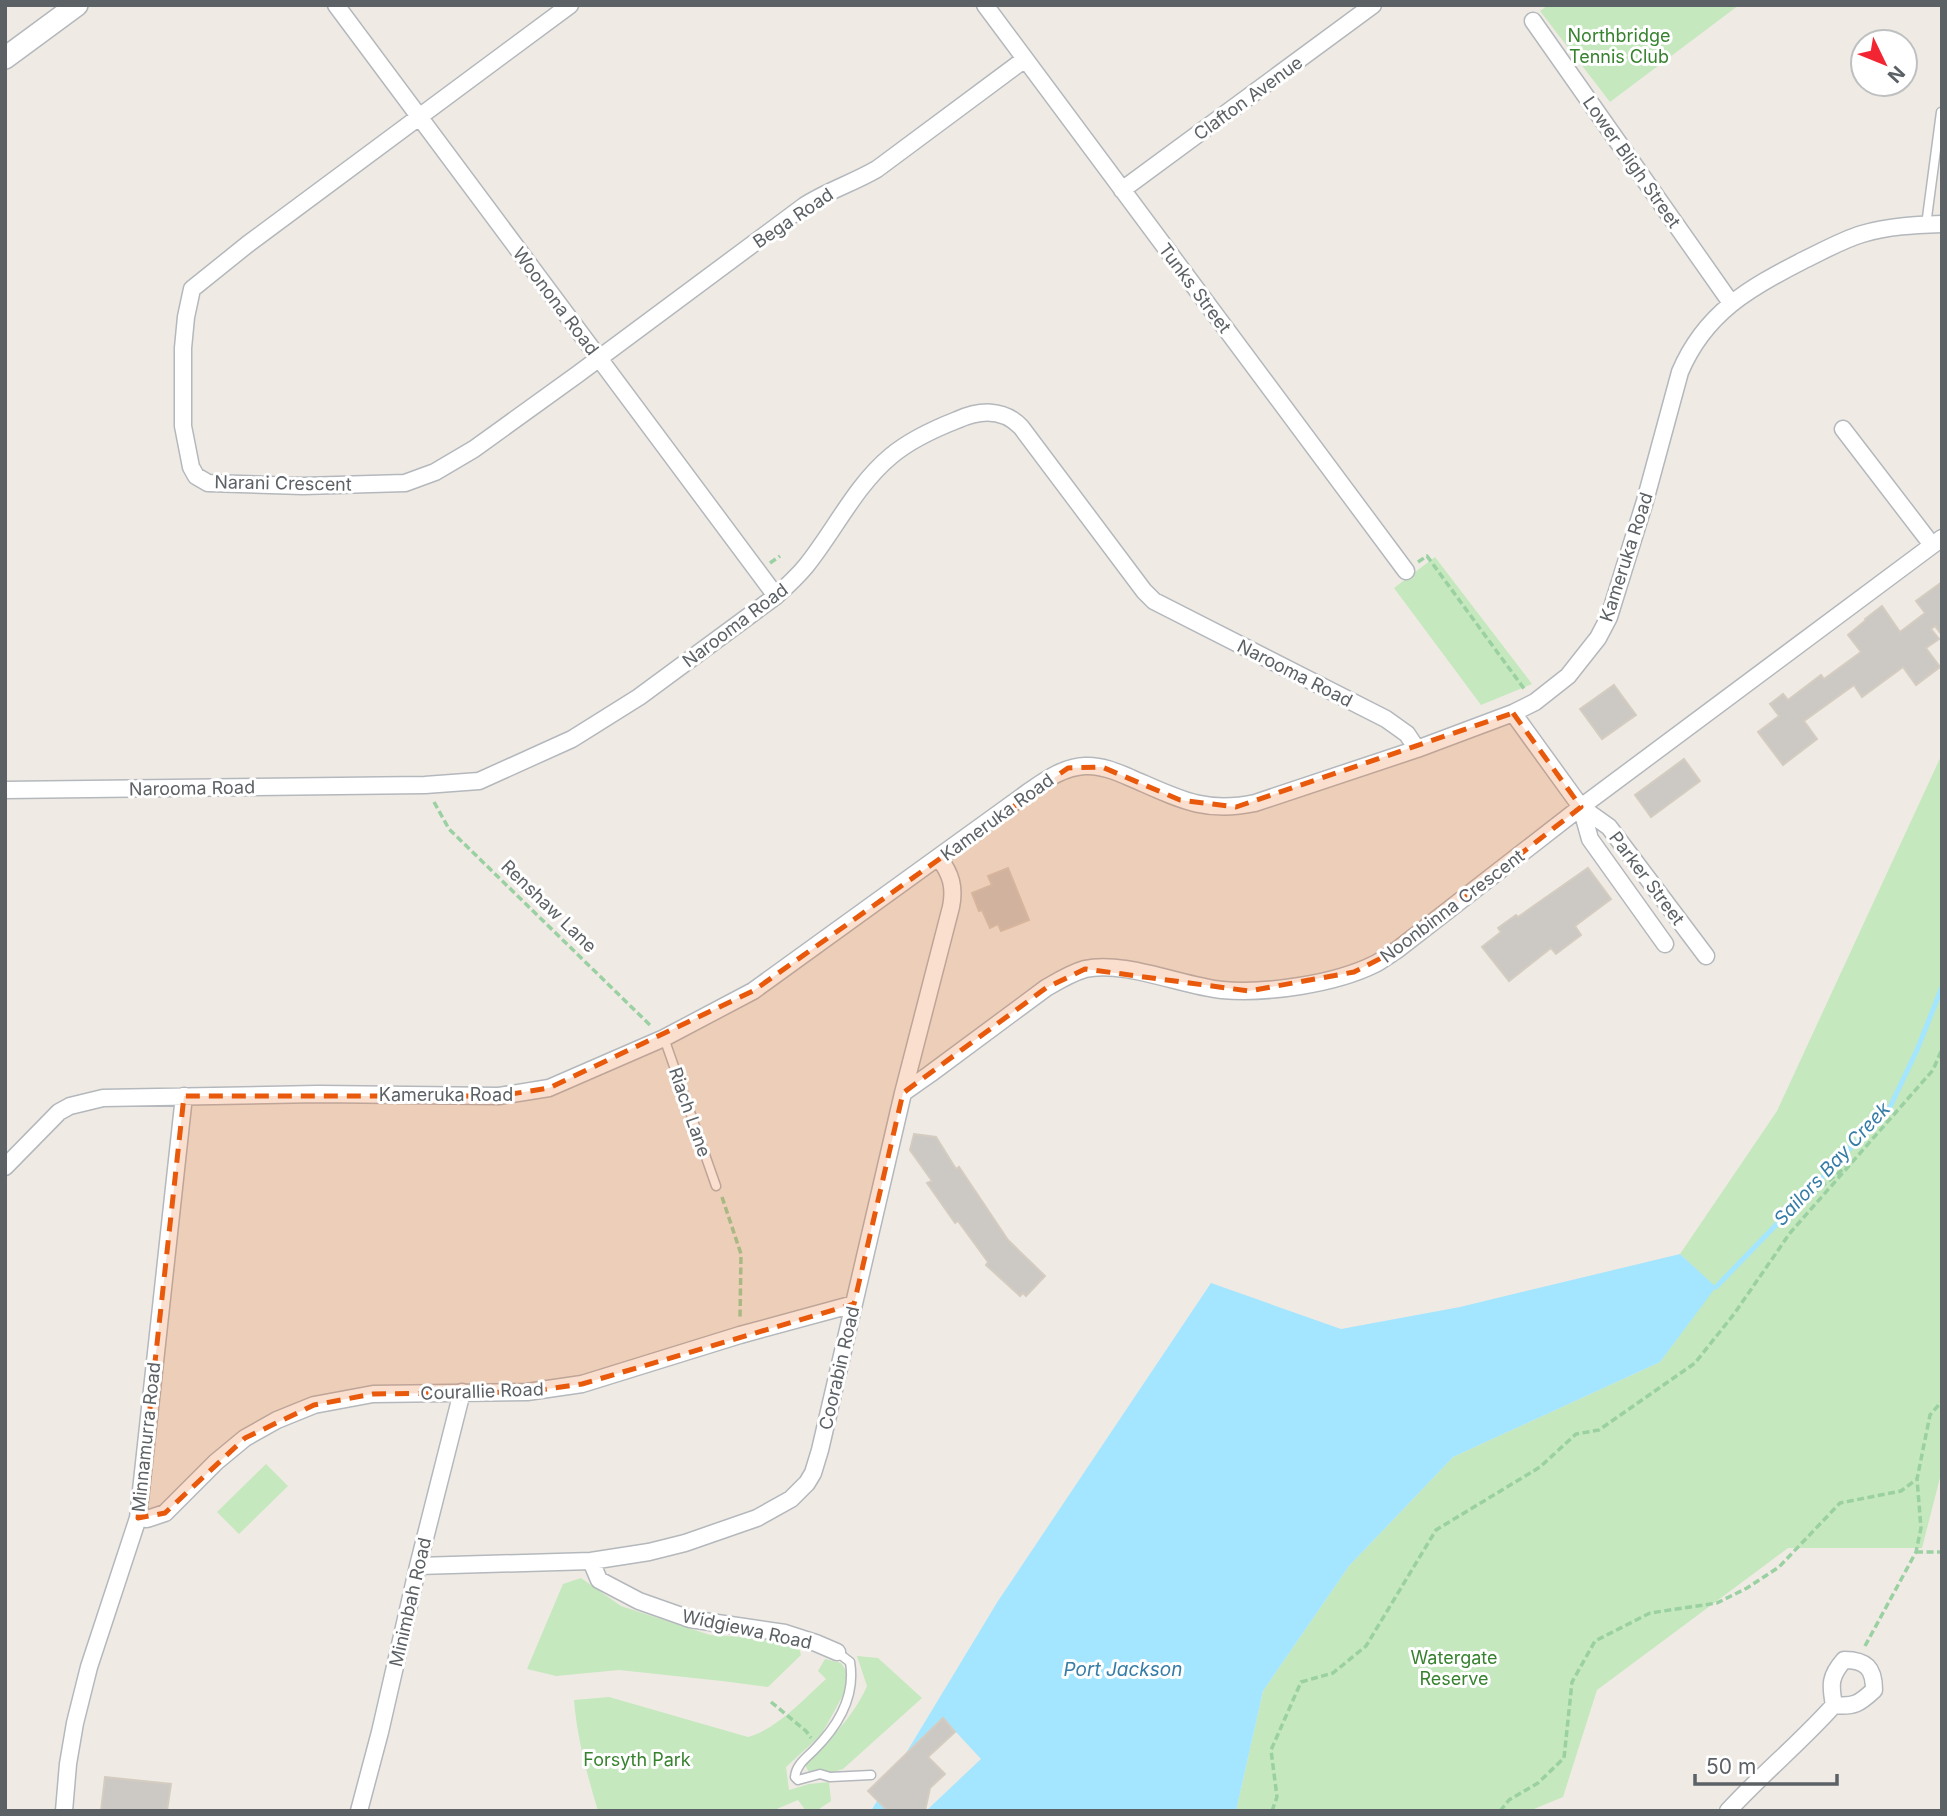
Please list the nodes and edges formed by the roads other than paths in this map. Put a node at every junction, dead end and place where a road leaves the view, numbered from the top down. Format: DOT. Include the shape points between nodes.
graph roads {
  1 [pos="77,5"];
  2 [pos="336,5"];
  3 [pos="570,5"];
  4 [pos="985,5"];
  5 [pos="1373,5"];
  6 [pos="1533,21"];
  7 [pos="5,58"];
  8 [pos="1025,59"];
  9 [pos="1941,112"];
  10 [pos="420,117"];
  11 [pos="1122,190"];
  12 [pos="1934,224"];
  13 [pos="1731,303"];
  14 [pos="599,359"];
  15 [pos="1843,429"];
  16 [pos="1937,542"];
  17 [pos="1406,571"];
  18 [pos="775,596"];
  19 [pos="1513,713"];
  20 [pos="1417,749"];
  21 [pos="5,790"];
  22 [pos="1581,807"];
  23 [pos="939,858"];
  24 [pos="1665,944"];
  25 [pos="1706,956"];
  26 [pos="664,1038"];
  27 [pos="903,1093"];
  28 [pos="184,1096"];
  29 [pos="5,1167"];
  30 [pos="716,1186"];
  31 [pos="853,1304"];
  32 [pos="462,1392"];
  33 [pos="138,1518"];
  34 [pos="591,1561"];
  35 [pos="418,1566"];
  36 [pos="837,1652"];
  37 [pos="1834,1705"];
  38 [pos="871,1776"];
  39 [pos="64,1811"];
  40 [pos="359,1811"];
  41 [pos="1728,1811"];
  1 -- 7 [label="street"];
  2 -- 10 [label="street, Woonona Road"];
  3 -- 10 [label="street, Narani Crescent"];
  4 -- 8 [label="street, Tunks Street"];
  5 -- 11 [label="street, Clafton Avenue"];
  6 -- 13 [label="street, Lower Bligh Street"];
  8 -- 11 [label="street, Tunks Street"];
  8 -- 14 [label="street, Bega Road" via="877,169 804,206"];
  9 -- 12 [label="lane"];
  10 -- 14 [label="street, Woonona Road"];
  10 -- 14 [label="street, Narani Crescent" via="192,289 183,348 183,426 196,476 208,483 405,483 474,449"];
  11 -- 17 [label="street, Tunks Street"];
  12 -- 13 [label="street, Kameruka Road" via="1862,234 1768,278"];
  13 -- 19 [label="street, Kameruka Road" via="1688,354 1617,593 1598,638 1568,676"];
  14 -- 18 [label="street, Woonona Road"];
  15 -- 16 [label="street"];
  16 -- 22 [label="street, Noonbinna Crescent"];
  18 -- 20 [label="street, Narooma Road" via="807,565 845,509 891,456 967,415 997,412 1021,427 1154,601 1385,719 1408,734"];
  18 -- 21 [label="street, Narooma Road" via="639,697 572,739 480,781"];
  19 -- 20 [label="street, Kameruka Road"];
  19 -- 22 [label="street, Parker Street"];
  20 -- 23 [label="street, Kameruka Road" via="1236,807 1190,803 1102,767 1068,768"];
  22 -- 24 [label="street, Parker Street" via="1590,839"];
  22 -- 25 [label="street, Parker Street" via="1609,827"];
  22 -- 27 [label="street, Noonbinna Crescent" via="1397,950 1365,968 1331,979 1249,991 1129,971 1086,969 1046,988"];
  23 -- 26 [label="street, Kameruka Road" via="753,992"];
  23 -- 27 [label="street, Coorabin Road" via="952,881 953,898"];
  26 -- 28 [label="street, Kameruka Road" via="574,1079 527,1093"];
  26 -- 30 [label="lane, Riach Lane"];
  27 -- 31 [label="street, Coorabin Road"];
  28 -- 29 [label="street, Kameruka Road" via="103,1098 70,1106"];
  28 -- 33 [label="street, Minnamurra Road"];
  31 -- 32 [label="street, Courallie Road" via="583,1384 527,1392"];
  31 -- 34 [label="street, Coorabin Road" via="817,1461 799,1492 769,1513 719,1533 649,1552"];
  32 -- 33 [label="street, Courallie Road" via="373,1394 314,1405 244,1438 165,1513"];
  32 -- 35 [label="street, Minimbah Road"];
  33 -- 39 [label="street, Minnamurra Road" via="89,1667 68,1764"];
  34 -- 35 [label="street, Coorabin Road"];
  34 -- 36 [label="street, Widgiewa Road" via="599,1580 639,1601 690,1619 785,1633"];
  35 -- 40 [label="street, Minimbah Road"];
  36 -- 38 [label="lane" via="850,1662 849,1697 839,1721 795,1777"];
  37 -- 37 [label="street" via="1850,1707 1874,1690 1874,1675 1867,1666 1844,1660 1830,1686"];
  37 -- 41 [label="street"];
}
